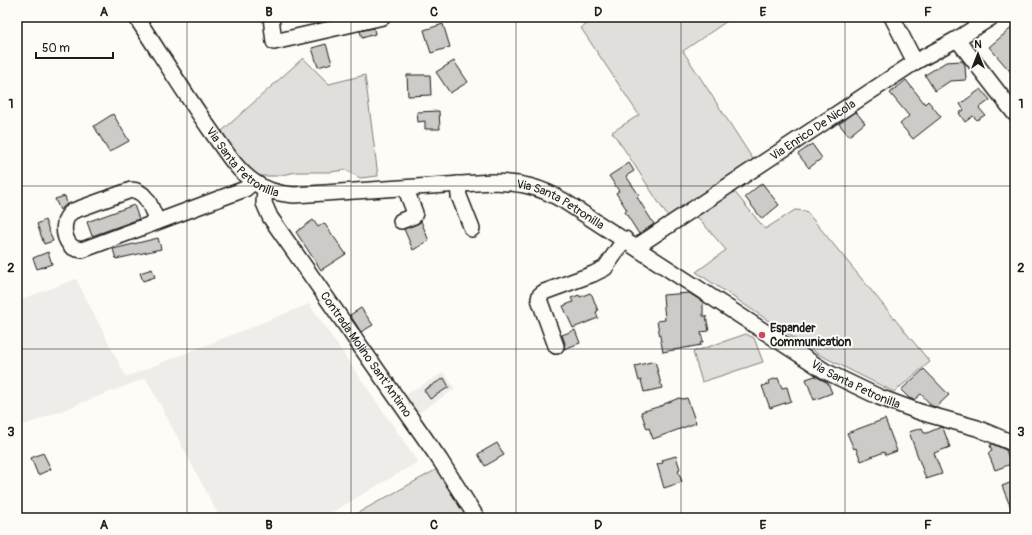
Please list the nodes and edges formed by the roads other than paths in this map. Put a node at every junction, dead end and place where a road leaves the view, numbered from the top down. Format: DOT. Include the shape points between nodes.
graph roads {
  1 [pos="136,17"];
  2 [pos="271,17"];
  3 [pos="379,17"];
  4 [pos="892,17"];
  5 [pos="992,17"];
  6 [pos="957,39"];
  7 [pos="915,62"];
  8 [pos="1015,114"];
  9 [pos="458,184"];
  10 [pos="259,185"];
  11 [pos="407,188"];
  12 [pos="401,221"];
  13 [pos="157,222"];
  14 [pos="472,229"];
  15 [pos="630,243"];
  16 [pos="556,346"];
  17 [pos="1015,444"];
  18 [pos="477,518"];
  1 -- 10 [label="street, Via Santa Petronilla" via="227,153 239,169"];
  2 -- 3 [label="street" via="274,42"];
  4 -- 7 [label="street"];
  5 -- 6 [label="street, Via Enrico De Nicola"];
  6 -- 7 [label="street, Via Enrico De Nicola"];
  6 -- 8 [label="street"];
  7 -- 15 [label="street, Via Enrico De Nicola"];
  9 -- 11 [label="street, Via Santa Petronilla"];
  9 -- 14 [label="street" via="459,196"];
  9 -- 15 [label="street, Via Santa Petronilla" via="506,182 534,186 564,200"];
  10 -- 11 [label="street, Via Santa Petronilla" via="279,194 294,195"];
  10 -- 13 [label="street"];
  10 -- 18 [label="street, Contrada Molino Sant'Antimo" via="270,217 440,460"];
  11 -- 12 [label="street" via="415,213 414,216"];
  13 -- 13 [label="street" via="82,250 70,245 64,226 65,220 73,211 130,190 142,194"];
  15 -- 16 [label="street" via="605,268 540,295 539,300"];
  15 -- 17 [label="street, Via Santa Petronilla" via="835,377 913,410 977,428"];
}
